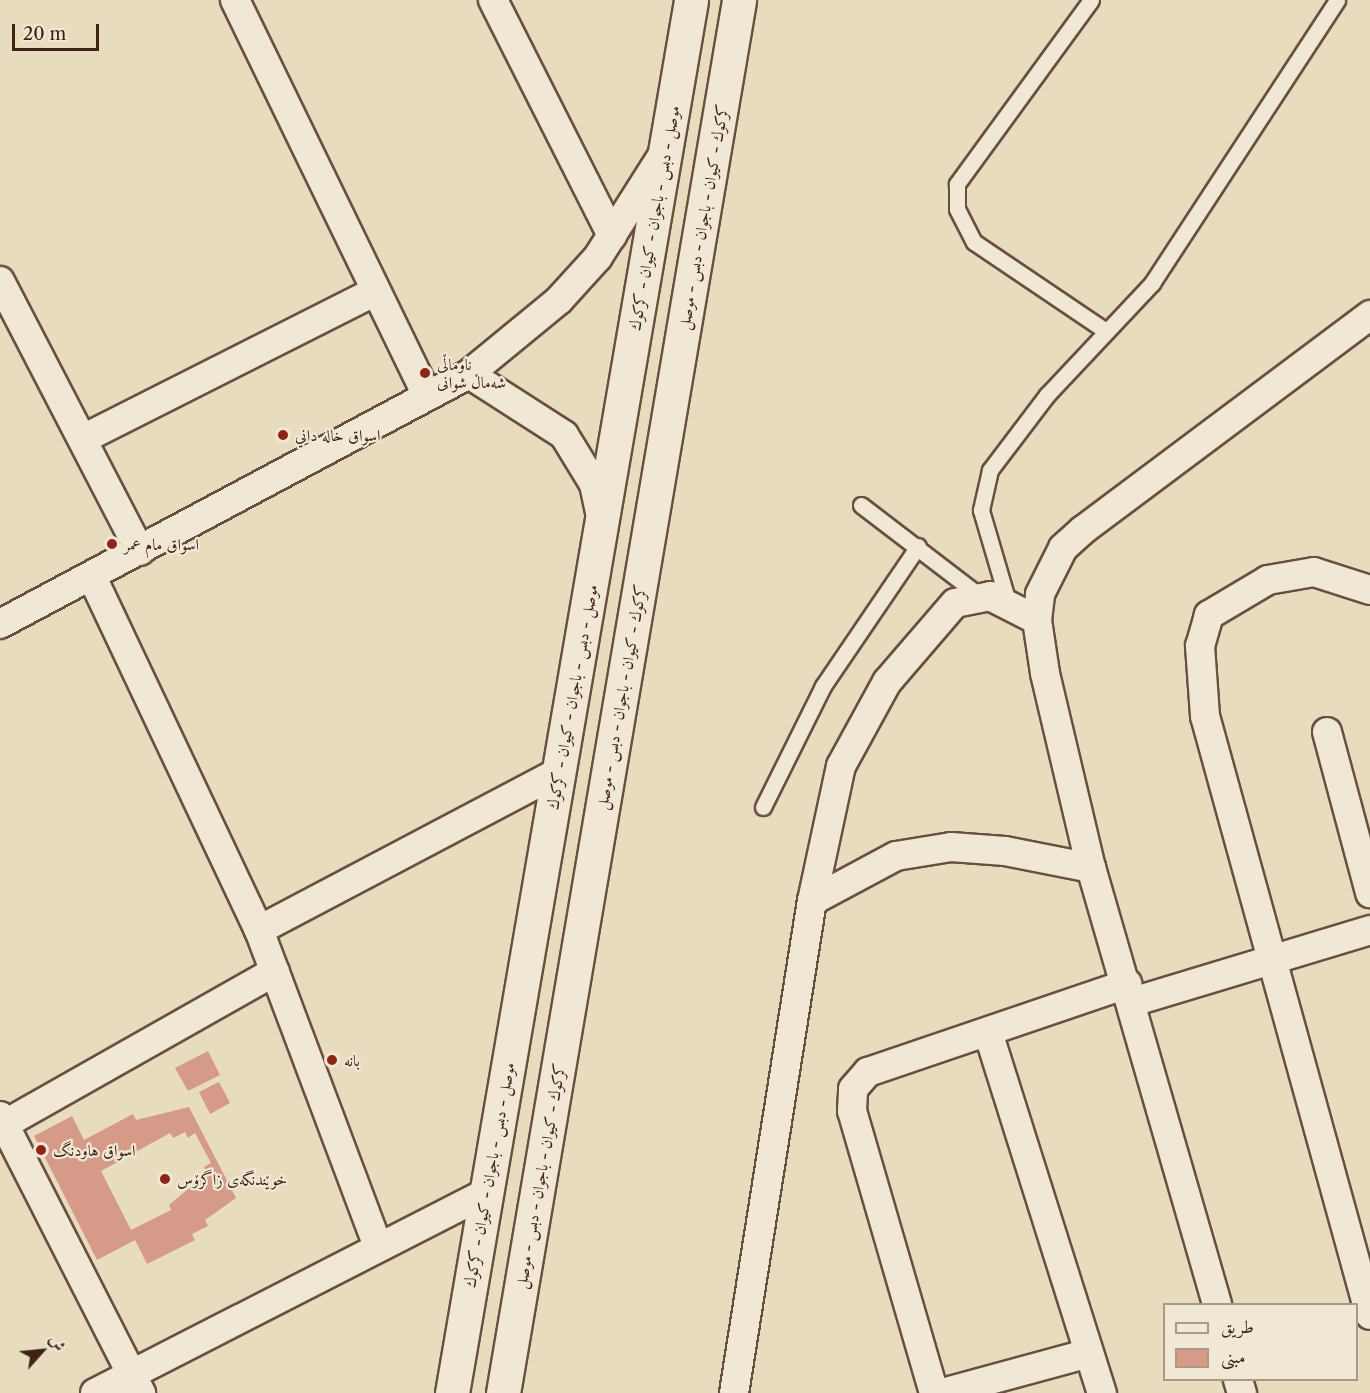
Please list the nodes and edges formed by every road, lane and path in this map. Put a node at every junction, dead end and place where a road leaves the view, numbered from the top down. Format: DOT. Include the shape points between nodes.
graph roads {
  1 [pos="235,0"];
  2 [pos="493,0"];
  3 [pos="691,0"];
  4 [pos="740,0"];
  5 [pos="1091,0"];
  6 [pos="1337,0"];
  7 [pos="666,149"];
  8 [pos="612,236"];
  9 [pos="0,281"];
  10 [pos="376,291"];
  11 [pos="8,312"];
  12 [pos="1370,315"];
  13 [pos="1106,332"];
  14 [pos="469,374"];
  15 [pos="427,396"];
  16 [pos="83,440"];
  17 [pos="861,505"];
  18 [pos="602,524"];
  19 [pos="918,546"];
  20 [pos="141,551"];
  21 [pos="92,577"];
  22 [pos="1370,590"];
  23 [pos="980,596"];
  24 [pos="1008,603"];
  25 [pos="1037,620"];
  26 [pos="0,624"];
  27 [pos="1328,732"];
  28 [pos="559,772"];
  29 [pos="763,807"];
  30 [pos="1092,868"];
  31 [pos="1370,893"];
  32 [pos="812,901"];
  33 [pos="259,930"];
  34 [pos="1370,930"];
  35 [pos="1269,963"];
  36 [pos="275,971"];
  37 [pos="1129,993"];
  38 [pos="988,1032"];
  39 [pos="2,1120"];
  40 [pos="485,1193"];
  41 [pos="378,1247"];
  42 [pos="1216,1303"];
  43 [pos="1370,1315"];
  44 [pos="1089,1353"];
  45 [pos="136,1384"];
  46 [pos="95,1393"];
  47 [pos="452,1393"];
  48 [pos="503,1393"];
  49 [pos="734,1393"];
  50 [pos="934,1393"];
  51 [pos="942,1393"];
  52 [pos="1102,1393"];
  1 -- 10 [label="street"];
  2 -- 8 [label="street"];
  3 -- 7 [label="main road, موصل - دبس - باجوان - كيوان - كركوك"];
  4 -- 48 [label="main road, كركوك - كيوان - باجوان - دبس - موصل"];
  5 -- 13 [label="lane" via="957,184 957,209 974,242"];
  6 -- 13 [label="lane" via="1152,283"];
  7 -- 8 [label="street"];
  7 -- 18 [label="main road, موصل - دبس - باجوان - كيوان - كركوك"];
  8 -- 14 [label="street" via="559,300"];
  9 -- 11 [label="street"];
  10 -- 15 [label="street"];
  10 -- 16 [label="street"];
  11 -- 16 [label="street"];
  12 -- 25 [label="street" via="1083,530 1049,569"];
  13 -- 24 [label="lane" via="1047,395 990,470 981,510"];
  14 -- 15 [label="street"];
  14 -- 18 [label="street" via="564,435 594,484"];
  15 -- 20 [label="street"];
  16 -- 20 [label="street"];
  17 -- 19 [label="lane"];
  18 -- 28 [label="main road, موصل - دبس - باجوان - كيوان - كركوك"];
  19 -- 23 [label="lane"];
  19 -- 29 [label="lane" via="823,686"];
  20 -- 21 [label="street"];
  21 -- 26 [label="street"];
  21 -- 33 [label="street"];
  22 -- 35 [label="street" via="1314,572 1268,580 1209,615 1200,646 1205,716"];
  23 -- 24 [label="street"];
  23 -- 32 [label="street" via="946,612 887,682 841,766"];
  24 -- 25 [label="street"];
  25 -- 30 [label="street"];
  27 -- 31 [label="street"];
  28 -- 33 [label="street"];
  28 -- 40 [label="main road, موصل - دبس - باجوان - كيوان - كركوك"];
  30 -- 32 [label="street" via="1005,851 951,847 896,856"];
  30 -- 37 [label="street"];
  32 -- 49 [label="street"];
  33 -- 36 [label="street"];
  34 -- 35 [label="street"];
  35 -- 37 [label="street"];
  35 -- 43 [label="street"];
  36 -- 39 [label="street"];
  36 -- 41 [label="street"];
  37 -- 38 [label="street"];
  37 -- 42 [label="street"];
  38 -- 44 [label="street"];
  38 -- 50 [label="street" via="868,1072 851,1100"];
  39 -- 45 [label="street"];
  40 -- 41 [label="street"];
  40 -- 47 [label="main road, موصل - دبس - باجوان - كيوان - كركوك"];
  41 -- 45 [label="street"];
  44 -- 51 [label="street"];
  44 -- 52 [label="street"];
  45 -- 46 [label="street"];
}
